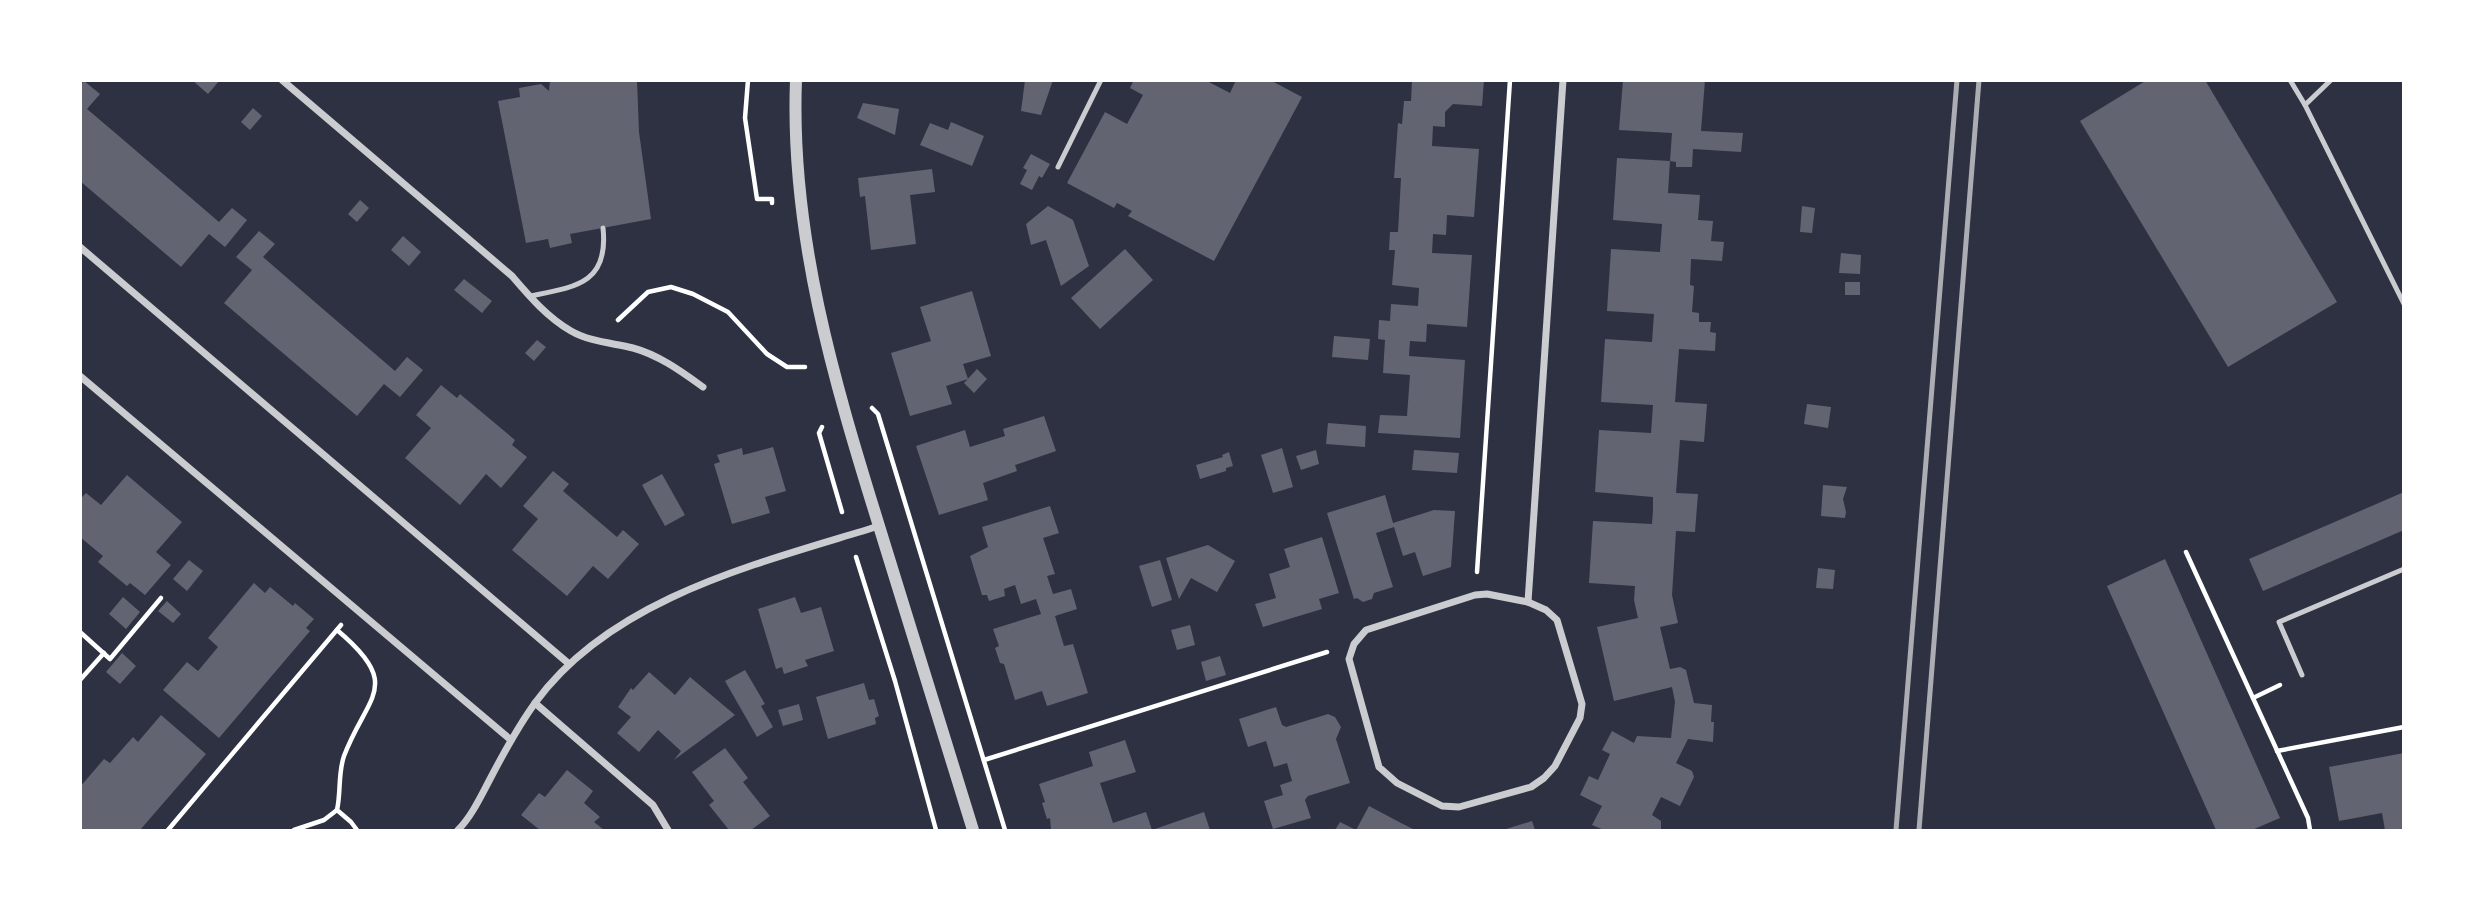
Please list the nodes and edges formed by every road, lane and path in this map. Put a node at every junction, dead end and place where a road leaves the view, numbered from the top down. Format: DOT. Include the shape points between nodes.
graph roads {
  1 [pos="282,80"];
  2 [pos="748,80"];
  3 [pos="796,80"];
  4 [pos="1101,80"];
  5 [pos="1510,80"];
  6 [pos="1563,80"];
  7 [pos="2290,80"];
  8 [pos="2331,80"];
  9 [pos="2305,104"];
  10 [pos="1058,167"];
  11 [pos="774,210"];
  12 [pos="603,228"];
  13 [pos="80,247"];
  14 [pos="530,296"];
  15 [pos="2403,304"];
  16 [pos="599,341"];
  17 [pos="804,356"];
  18 [pos="80,376"];
  19 [pos="704,387"];
  20 [pos="879,526"];
  21 [pos="2186,552"];
  22 [pos="2403,569"];
  23 [pos="1475,595"];
  24 [pos="161,598"];
  25 [pos="1528,602"];
  26 [pos="355,608"];
  27 [pos="337,630"];
  28 [pos="80,632"];
  29 [pos="1354,644"];
  30 [pos="104,653"];
  31 [pos="568,663"];
  32 [pos="2302,675"];
  33 [pos="80,680"];
  34 [pos="2253,698"];
  35 [pos="535,703"];
  36 [pos="2403,727"];
  37 [pos="511,740"];
  38 [pos="2277,751"];
  39 [pos="984,760"];
  40 [pos="337,810"];
  41 [pos="168,831"];
  42 [pos="294,831"];
  43 [pos="357,831"];
  44 [pos="458,831"];
  45 [pos="668,831"];
  46 [pos="973,831"];
  47 [pos="2310,831"];
  1 -- 14 [label="street"];
  2 -- 11 [label="path" via="745,118 757,199 772,199"];
  3 -- 20 [label="street" via="795,149 809,266 832,366"];
  4 -- 10 [label="lane"];
  5 -- 23 [label="path"];
  6 -- 25 [label="street"];
  7 -- 9 [label="lane"];
  8 -- 9 [label="lane"];
  9 -- 15 [label="lane"];
  12 -- 14 [label="lane" via="599,268 563,289"];
  13 -- 31 [label="street"];
  14 -- 16 [label="street" via="573,332"];
  16 -- 17 [label="path" via="648,292 671,287 728,312 767,354 787,367 807,366"];
  16 -- 19 [label="street" via="636,349"];
  18 -- 26 [label="street"];
  20 -- 31 [label="street" via="696,586 628,622"];
  20 -- 46 [label="street"];
  21 -- 34 [label="path"];
  22 -- 32 [label="lane" via="2279,622"];
  23 -- 25 [label="street"];
  23 -- 29 [label="street" via="1366,630"];
  24 -- 30 [label="path" via="110,659"];
  25 -- 29 [label="street" via="1557,620 1582,704 1580,718 1544,778 1459,807 1442,806 1397,783 1379,767 1349,659"];
  26 -- 27 [label="path"];
  26 -- 37 [label="street"];
  27 -- 40 [label="path" via="359,649 376,684 370,706 344,755"];
  27 -- 41 [label="path"];
  28 -- 30 [label="path"];
  29 -- 39 [label="path"];
  30 -- 33 [label="path"];
  31 -- 35 [label="street"];
  32 -- 34 [label="path"];
  34 -- 38 [label="path"];
  35 -- 37 [label="street"];
  35 -- 45 [label="street" via="653,805"];
  36 -- 38 [label="path"];
  37 -- 44 [label="street"];
  38 -- 47 [label="path"];
  40 -- 42 [label="path"];
  40 -- 43 [label="path"];
}
